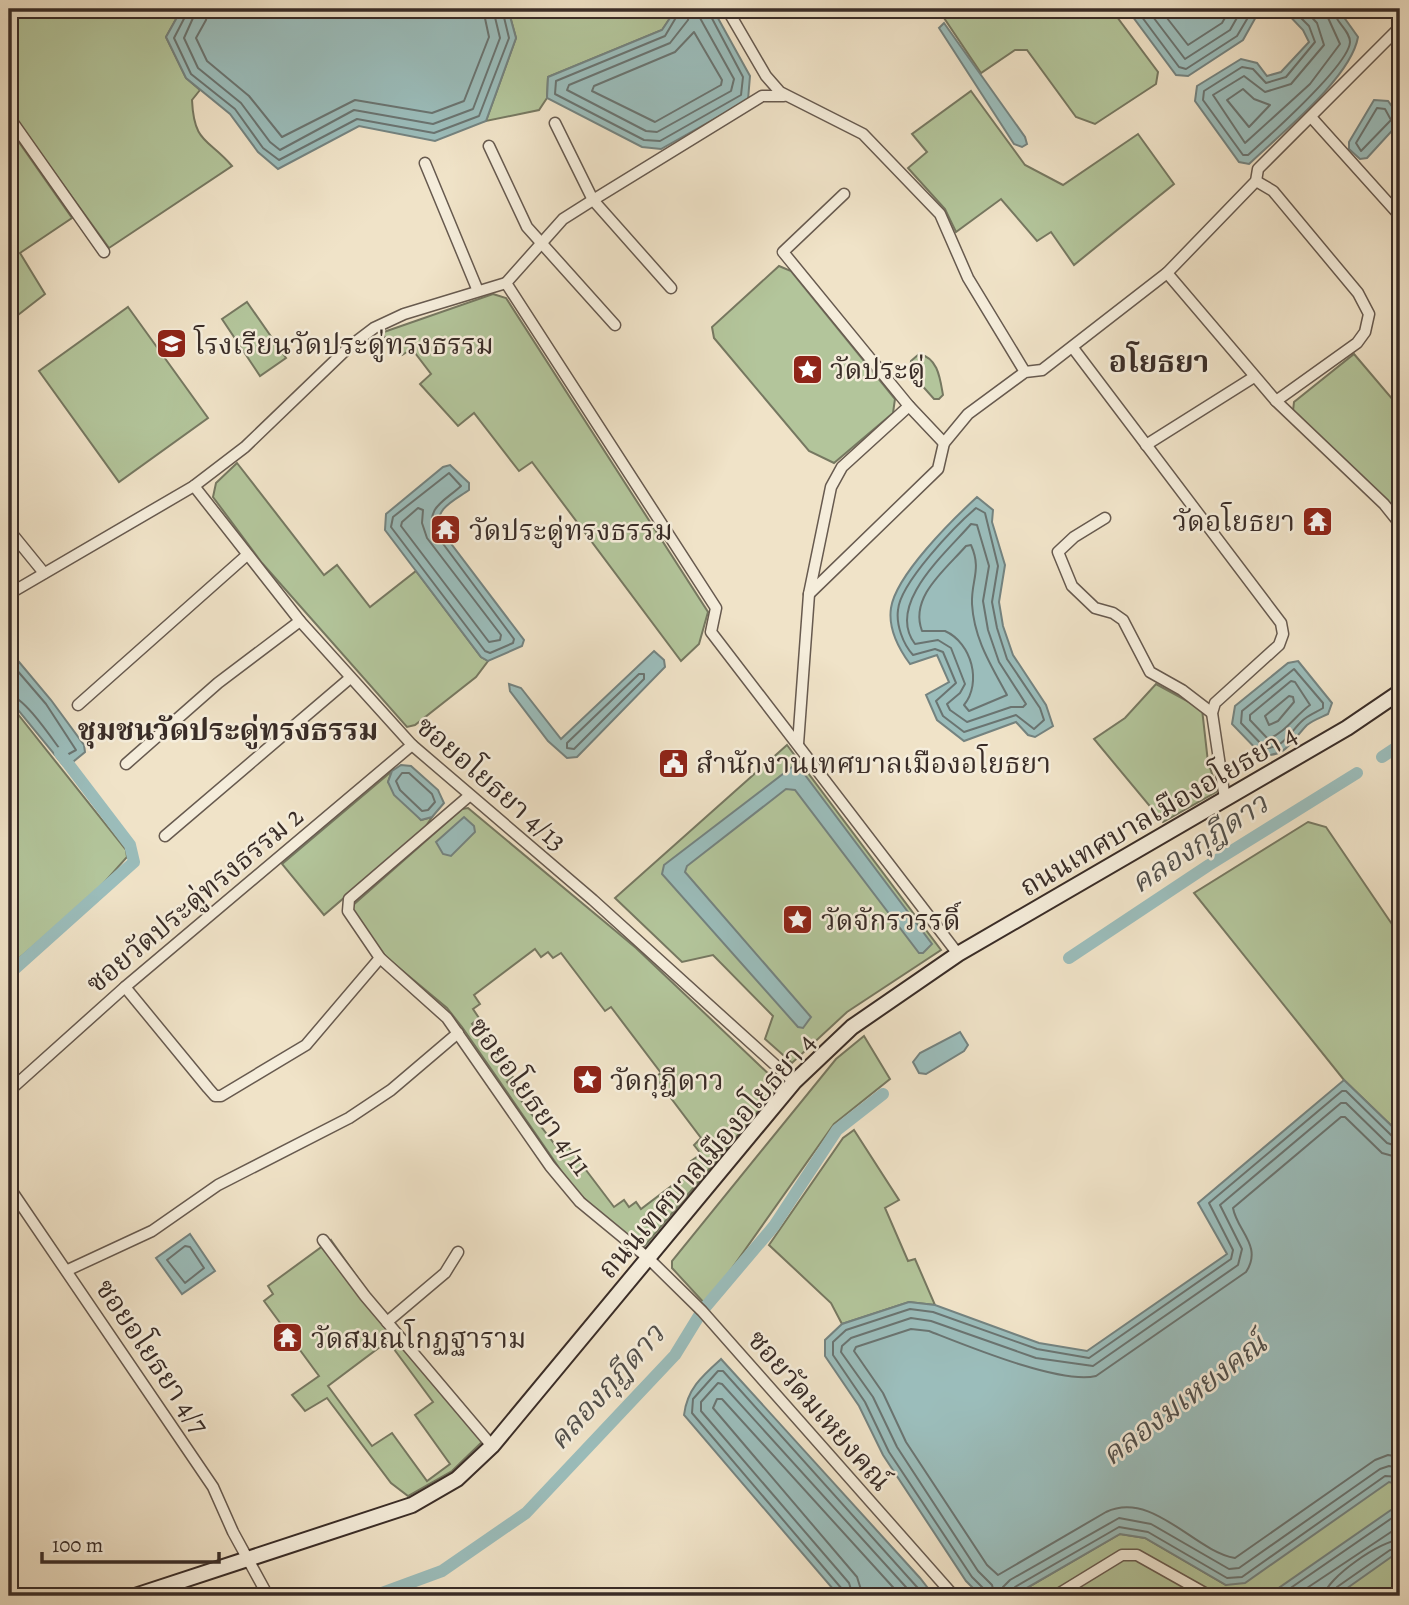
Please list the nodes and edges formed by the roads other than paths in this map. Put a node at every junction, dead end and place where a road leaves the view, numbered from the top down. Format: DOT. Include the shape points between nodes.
graph roads {
  1 [pos="727,9"];
  2 [pos="1400,27"];
  3 [pos="765,76"];
  4 [pos="762,96"];
  5 [pos="786,96"];
  6 [pos="9,117"];
  7 [pos="1311,117"];
  8 [pos="555,123"];
  9 [pos="489,146"];
  10 [pos="425,163"];
  11 [pos="1256,181"];
  12 [pos="844,194"];
  13 [pos="593,200"];
  14 [pos="1400,216"];
  15 [pos="540,243"];
  16 [pos="104,252"];
  17 [pos="1167,273"];
  18 [pos="506,283"];
  19 [pos="671,288"];
  20 [pos="478,291"];
  21 [pos="615,325"];
  22 [pos="1073,348"];
  23 [pos="1025,372"];
  24 [pos="1254,377"];
  25 [pos="1276,401"];
  26 [pos="909,406"];
  27 [pos="944,443"];
  28 [pos="1146,445"];
  29 [pos="194,486"];
  30 [pos="1105,518"];
  31 [pos="1400,524"];
  32 [pos="9,530"];
  33 [pos="247,555"];
  34 [pos="44,573"];
  35 [pos="9,594"];
  36 [pos="809,594"];
  37 [pos="300,621"];
  38 [pos="349,679"];
  39 [pos="1400,692"];
  40 [pos="78,705"];
  41 [pos="1212,713"];
  42 [pos="798,744"];
  43 [pos="412,745"];
  44 [pos="126,764"];
  45 [pos="469,796"];
  46 [pos="1226,799"];
  47 [pos="165,836"];
  48 [pos="958,954"];
  49 [pos="380,958"];
  50 [pos="125,987"];
  51 [pos="458,1033"];
  52 [pos="794,1082"];
  53 [pos="9,1091"];
  54 [pos="9,1187"];
  55 [pos="323,1240"];
  56 [pos="458,1252"];
  57 [pos="648,1258"];
  58 [pos="68,1270"];
  59 [pos="387,1322"];
  60 [pos="492,1446"];
  61 [pos="247,1557"];
  62 [pos="135,1596"];
  63 [pos="268,1596"];
  64 [pos="954,1596"];
  65 [pos="1055,1596"];
  66 [pos="1210,1596"];
  1 -- 3 [label="street"];
  2 -- 7 [label="street"];
  3 -- 4 [label="street"];
  3 -- 5 [label="street"];
  4 -- 5 [label="street"];
  4 -- 13 [label="street"];
  5 -- 23 [label="street" via="863,134 940,214 968,278"];
  6 -- 16 [label="street"];
  7 -- 11 [label="street" via="1258,169"];
  7 -- 14 [label="street"];
  8 -- 13 [label="street"];
  9 -- 15 [label="street" via="527,228"];
  10 -- 20 [label="street"];
  11 -- 17 [label="street"];
  11 -- 25 [label="street" via="1273,191 1358,293 1369,314 1357,343"];
  12 -- 26 [label="street" via="783,253"];
  13 -- 15 [label="street" via="563,219"];
  13 -- 19 [label="street"];
  15 -- 18 [label="street"];
  15 -- 21 [label="street"];
  17 -- 22 [label="street"];
  17 -- 24 [label="street"];
  18 -- 20 [label="street"];
  18 -- 42 [label="street" via="716,608 712,632"];
  20 -- 29 [label="street" via="374,328 245,447"];
  22 -- 23 [label="street" via="1042,370"];
  22 -- 28 [label="street"];
  23 -- 27 [label="street" via="968,414"];
  24 -- 25 [label="street"];
  24 -- 28 [label="street"];
  25 -- 31 [label="street"];
  26 -- 27 [label="street"];
  26 -- 36 [label="street" via="842,467 831,487"];
  27 -- 36 [label="street" via="938,469"];
  28 -- 41 [label="street" via="1281,624 1279,645 1221,695"];
  29 -- 33 [label="street, ซอยอโยธยา 4/13"];
  29 -- 34 [label="street"];
  30 -- 41 [label="street" via="1058,552 1063,571 1083,599 1123,621 1150,672"];
  32 -- 34 [label="street"];
  33 -- 37 [label="street, ซอยอโยธยา 4/13"];
  33 -- 40 [label="street"];
  34 -- 35 [label="street"];
  36 -- 42 [label="street"];
  37 -- 38 [label="street, ซอยอโยธยา 4/13"];
  37 -- 44 [label="street" via="218,683"];
  38 -- 43 [label="street, ซอยอโยธยา 4/13"];
  38 -- 47 [label="street"];
  39 -- 46 [label="street, ถนนเทศบาลเมืองอโยธยา 4"];
  41 -- 46 [label="street"];
  42 -- 48 [label="street"];
  43 -- 45 [label="street, ซอยอโยธยา 4/13"];
  43 -- 50 [label="street, ซอยวัดประดู่ทรงธรรม 2"];
  45 -- 49 [label="street, ซอยอโยธยา 4/11" via="349,899 348,911"];
  45 -- 52 [label="street, ซอยอโยธยา 4/13" via="593,900"];
  46 -- 48 [label="street, ถนนเทศบาลเมืองอโยธยา 4"];
  48 -- 52 [label="street, ถนนเทศบาลเมืองอโยธยา 4" via="852,1027"];
  49 -- 50 [label="street" via="306,1045 221,1096 215,1096"];
  49 -- 51 [label="street, ซอยอโยธยา 4/11" via="434,1004"];
  50 -- 53 [label="street, ซอยวัดประดู่ทรงธรรม 2"];
  51 -- 57 [label="street, ซอยอโยธยา 4/11" via="580,1202"];
  51 -- 58 [label="street" via="391,1090 349,1118 218,1185 152,1231"];
  52 -- 57 [label="street, ถนนเทศบาลเมืองอโยธยา 4"];
  54 -- 58 [label="street, ซอยอโยธยา 4/7"];
  55 -- 59 [label="street"];
  56 -- 59 [label="street" via="445,1273"];
  57 -- 60 [label="street, ถนนเทศบาลเมืองอโยธยา 4"];
  57 -- 64 [label="street, ซอยวัดมเหยงคณ์" via="702,1311"];
  58 -- 61 [label="street, ซอยอโยธยา 4/7" via="213,1487"];
  59 -- 60 [label="street"];
  60 -- 61 [label="street, ถนนเทศบาลเมืองอโยธยา 4" via="457,1479 412,1505"];
  61 -- 62 [label="street, ถนนเทศบาลเมืองอโยธยา 4"];
  61 -- 63 [label="street, ซอยอโยธยา 4/7"];
  65 -- 66 [label="street" via="1122,1555 1137,1555"];
}
